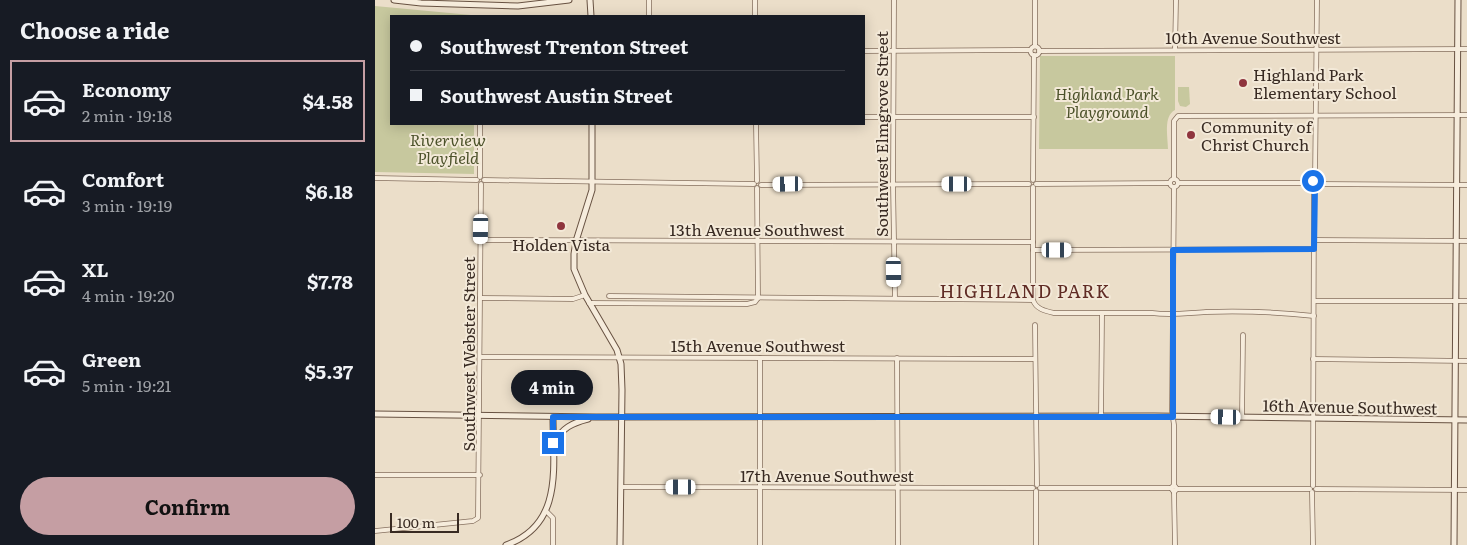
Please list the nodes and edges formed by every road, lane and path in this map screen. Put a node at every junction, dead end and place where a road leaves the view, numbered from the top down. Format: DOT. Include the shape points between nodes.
graph roads {
  1 [pos="394,0"];
  2 [pos="569,0"];
  3 [pos="590,0"];
  4 [pos="649,0"];
  5 [pos="755,0"];
  6 [pos="894,0"];
  7 [pos="1035,0"];
  8 [pos="1176,0"];
  9 [pos="1317,0"];
  10 [pos="1458,0"];
  11 [pos="420,2"];
  12 [pos="591,15"];
  13 [pos="649,15"];
  14 [pos="755,15"];
  15 [pos="1035,46"];
  16 [pos="1458,49"];
  17 [pos="1467,49"];
  18 [pos="1030,50"];
  19 [pos="1175,50"];
  20 [pos="1317,50"];
  21 [pos="865,51"];
  22 [pos="893,51"];
  23 [pos="1039,51"];
  24 [pos="1034,55"];
  25 [pos="1457,115"];
  26 [pos="1467,115"];
  27 [pos="1316,116"];
  28 [pos="865,117"];
  29 [pos="893,117"];
  30 [pos="1034,117"];
  31 [pos="480,125"];
  32 [pos="592,125"];
  33 [pos="757,125"];
  34 [pos="375,178"];
  35 [pos="1174,179"];
  36 [pos="481,180"];
  37 [pos="592,181"];
  38 [pos="1178,183"];
  39 [pos="1315,183"];
  40 [pos="757,184"];
  41 [pos="893,184"];
  42 [pos="1033,184"];
  43 [pos="1172,185"];
  44 [pos="1457,185"];
  45 [pos="1467,185"];
  46 [pos="480,240"];
  47 [pos="1314,240"];
  48 [pos="576,241"];
  49 [pos="1456,241"];
  50 [pos="1467,241"];
  51 [pos="758,242"];
  52 [pos="894,242"];
  53 [pos="1033,242"];
  54 [pos="1314,249"];
  55 [pos="1033,250"];
  56 [pos="1173,250"];
  57 [pos="585,295"];
  58 [pos="609,296"];
  59 [pos="481,298"];
  60 [pos="759,298"];
  61 [pos="895,298"];
  62 [pos="1033,300"];
  63 [pos="1314,301"];
  64 [pos="1456,301"];
  65 [pos="1467,301"];
  66 [pos="589,303"];
  67 [pos="1102,314"];
  68 [pos="1173,316"];
  69 [pos="1314,316"];
  70 [pos="1035,325"];
  71 [pos="1243,335"];
  72 [pos="480,357"];
  73 [pos="620,358"];
  74 [pos="760,358"];
  75 [pos="897,358"];
  76 [pos="1035,359"];
  77 [pos="1313,359"];
  78 [pos="1455,360"];
  79 [pos="1467,360"];
  80 [pos="375,414"];
  81 [pos="480,416"];
  82 [pos="760,416"];
  83 [pos="898,416"];
  84 [pos="1036,416"];
  85 [pos="1101,416"];
  86 [pos="553,417"];
  87 [pos="596,417"];
  88 [pos="622,417"];
  89 [pos="1173,417"];
  90 [pos="1242,417"];
  91 [pos="1313,418"];
  92 [pos="1454,420"];
  93 [pos="1467,420"];
  94 [pos="553,443"];
  95 [pos="375,474"];
  96 [pos="480,475"];
  97 [pos="621,487"];
  98 [pos="760,487"];
  99 [pos="898,488"];
  100 [pos="1036,488"];
  101 [pos="1174,489"];
  102 [pos="1313,489"];
  103 [pos="1454,490"];
  104 [pos="1467,490"];
  105 [pos="546,511"];
  106 [pos="375,531"];
  107 [pos="506,545"];
  108 [pos="553,545"];
  109 [pos="620,545"];
  110 [pos="760,545"];
  111 [pos="898,545"];
  112 [pos="1036,545"];
  113 [pos="1175,545"];
  114 [pos="1313,545"];
  115 [pos="1454,545"];
  1 -- 11 [label="street"];
  2 -- 11 [label="street" via="518,6"];
  3 -- 12 [label="street"];
  4 -- 13 [label="street"];
  5 -- 14 [label="street"];
  6 -- 22 [label="street, Southwest Elmgrove Street"];
  7 -- 15 [label="street"];
  8 -- 19 [label="street"];
  9 -- 20 [label="street"];
  10 -- 16 [label="street"];
  15 -- 18 [label="street"];
  15 -- 23 [label="street"];
  16 -- 17 [label="street, 10th Avenue Southwest"];
  16 -- 20 [label="street, 10th Avenue Southwest"];
  16 -- 25 [label="street"];
  18 -- 22 [label="street"];
  18 -- 24 [label="street"];
  19 -- 20 [label="street, 10th Avenue Southwest"];
  19 -- 23 [label="street, 10th Avenue Southwest"];
  20 -- 27 [label="street"];
  21 -- 22 [label="street"];
  22 -- 29 [label="street, Southwest Elmgrove Street"];
  23 -- 24 [label="street"];
  24 -- 30 [label="street"];
  25 -- 26 [label="street"];
  25 -- 27 [label="street"];
  25 -- 44 [label="street"];
  27 -- 35 [label="street" via="1177,117 1174,122"];
  27 -- 39 [label="street"];
  28 -- 29 [label="street"];
  29 -- 30 [label="street"];
  29 -- 41 [label="street, Southwest Elmgrove Street"];
  30 -- 42 [label="street"];
  31 -- 36 [label="street, Southwest Webster Street"];
  32 -- 37 [label="street"];
  33 -- 40 [label="street"];
  34 -- 36 [label="street"];
  35 -- 38 [label="street"];
  35 -- 43 [label="street"];
  36 -- 37 [label="street"];
  36 -- 46 [label="street, Southwest Webster Street"];
  37 -- 40 [label="street"];
  37 -- 48 [label="street"];
  38 -- 39 [label="street"];
  38 -- 43 [label="street" via="1177,186"];
  39 -- 44 [label="street"];
  39 -- 47 [label="street"];
  40 -- 41 [label="street"];
  40 -- 51 [label="street"];
  41 -- 42 [label="street"];
  41 -- 52 [label="street, Southwest Elmgrove Street"];
  42 -- 43 [label="street"];
  42 -- 53 [label="street"];
  43 -- 56 [label="street"];
  44 -- 45 [label="street"];
  44 -- 49 [label="street"];
  46 -- 48 [label="street, 13th Avenue Southwest"];
  46 -- 59 [label="street, Southwest Webster Street"];
  47 -- 49 [label="street"];
  47 -- 54 [label="street"];
  48 -- 51 [label="street, 13th Avenue Southwest"];
  48 -- 57 [label="street" via="574,270"];
  49 -- 50 [label="street"];
  49 -- 64 [label="street"];
  51 -- 52 [label="street, 13th Avenue Southwest"];
  51 -- 60 [label="street"];
  52 -- 53 [label="street, 13th Avenue Southwest"];
  52 -- 61 [label="street, Southwest Elmgrove Street"];
  53 -- 55 [label="street"];
  54 -- 56 [label="street"];
  54 -- 63 [label="street"];
  55 -- 56 [label="street"];
  55 -- 62 [label="street"];
  56 -- 68 [label="street"];
  57 -- 59 [label="street" via="573,299"];
  57 -- 66 [label="street"];
  58 -- 60 [label="street"];
  59 -- 72 [label="street, Southwest Webster Street"];
  60 -- 61 [label="street"];
  60 -- 66 [label="street" via="747,304"];
  61 -- 62 [label="street"];
  62 -- 67 [label="street" via="1038,308 1054,313"];
  63 -- 64 [label="street"];
  63 -- 69 [label="street"];
  64 -- 65 [label="street"];
  64 -- 78 [label="street"];
  66 -- 73 [label="street"];
  67 -- 68 [label="street"];
  67 -- 85 [label="street"];
  68 -- 69 [label="street" via="1219,312"];
  68 -- 89 [label="street"];
  69 -- 77 [label="street"];
  70 -- 76 [label="street"];
  71 -- 90 [label="street"];
  72 -- 73 [label="street, 15th Avenue Southwest"];
  72 -- 81 [label="street, Southwest Webster Street"];
  73 -- 74 [label="street, 15th Avenue Southwest"];
  73 -- 88 [label="street"];
  74 -- 75 [label="street, 15th Avenue Southwest"];
  74 -- 82 [label="street"];
  75 -- 76 [label="street, 15th Avenue Southwest"];
  75 -- 83 [label="street"];
  76 -- 84 [label="street"];
  77 -- 78 [label="street"];
  77 -- 91 [label="street"];
  78 -- 79 [label="street"];
  78 -- 92 [label="street"];
  80 -- 81 [label="street, 16th Avenue Southwest"];
  81 -- 86 [label="street, 16th Avenue Southwest"];
  81 -- 96 [label="street, Southwest Webster Street"];
  82 -- 83 [label="street, 16th Avenue Southwest"];
  82 -- 88 [label="street, 16th Avenue Southwest"];
  82 -- 98 [label="street"];
  83 -- 84 [label="street, 16th Avenue Southwest"];
  83 -- 99 [label="street"];
  84 -- 85 [label="street, 16th Avenue Southwest"];
  84 -- 100 [label="street"];
  85 -- 89 [label="street, 16th Avenue Southwest"];
  86 -- 87 [label="street, 16th Avenue Southwest"];
  86 -- 94 [label="street"];
  87 -- 88 [label="street, 16th Avenue Southwest"];
  87 -- 94 [label="street" via="568,425"];
  88 -- 97 [label="street"];
  89 -- 90 [label="street, 16th Avenue Southwest"];
  89 -- 101 [label="street"];
  90 -- 91 [label="street, 16th Avenue Southwest"];
  91 -- 92 [label="street, 16th Avenue Southwest"];
  91 -- 102 [label="street"];
  92 -- 93 [label="street, 16th Avenue Southwest"];
  92 -- 103 [label="street"];
  94 -- 105 [label="street" via="553,478"];
  95 -- 96 [label="street"];
  96 -- 106 [label="street, Southwest Webster Street" via="477,520"];
  97 -- 98 [label="street, 17th Avenue Southwest"];
  97 -- 109 [label="street"];
  98 -- 99 [label="street, 17th Avenue Southwest"];
  98 -- 110 [label="street"];
  99 -- 100 [label="street, 17th Avenue Southwest"];
  99 -- 111 [label="street"];
  100 -- 101 [label="street, 17th Avenue Southwest"];
  100 -- 112 [label="street"];
  101 -- 102 [label="street, 17th Avenue Southwest"];
  101 -- 113 [label="street"];
  102 -- 103 [label="street, 17th Avenue Southwest"];
  102 -- 114 [label="street"];
  103 -- 104 [label="street, 17th Avenue Southwest"];
  103 -- 115 [label="street"];
  105 -- 107 [label="street" via="527,534"];
  105 -- 108 [label="street" via="553,518"];
}
